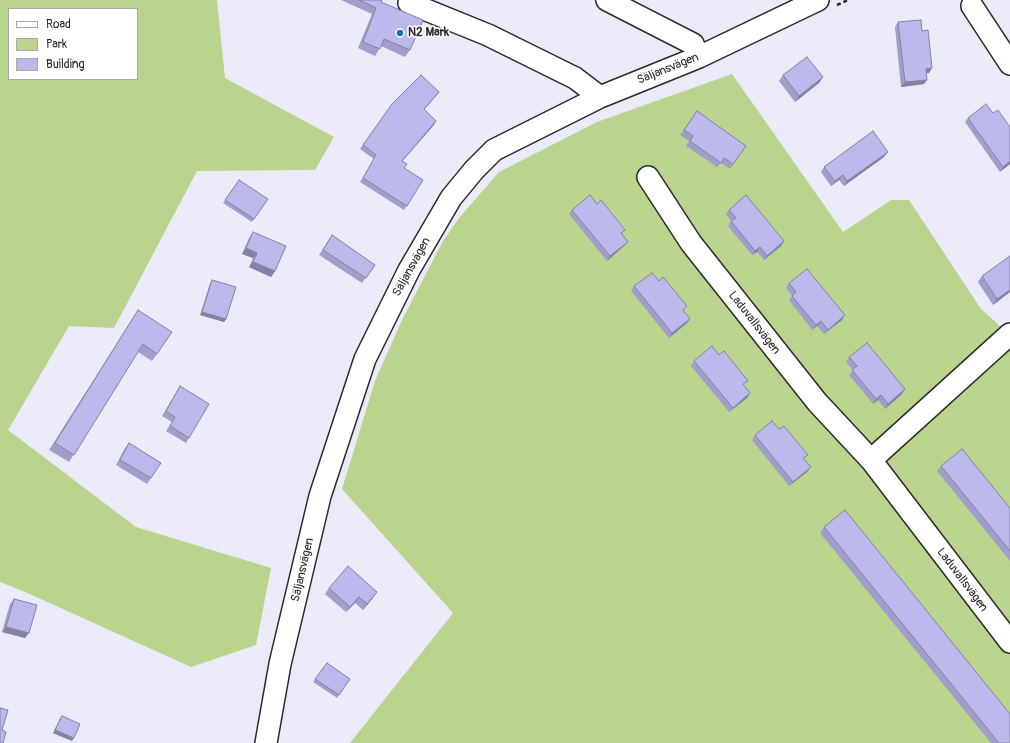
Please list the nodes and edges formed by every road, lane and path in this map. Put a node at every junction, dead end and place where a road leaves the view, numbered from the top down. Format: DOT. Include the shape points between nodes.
graph roads {
  1 [pos="607,0"];
  2 [pos="848,0"];
  3 [pos="409,3"];
  4 [pos="826,3"];
  5 [pos="972,6"];
  6 [pos="699,57"];
  7 [pos="1010,64"];
  8 [pos="600,97"];
  9 [pos="648,177"];
  10 [pos="1010,334"];
  11 [pos="871,460"];
  12 [pos="1010,642"];
  13 [pos="266,743"];
  1 -- 6 [label="street" via="693,44"];
  2 -- 4 [label="path"];
  3 -- 8 [label="street" via="488,35 575,78"];
  4 -- 6 [label="street, Säljansvägen"];
  5 -- 7 [label="street"];
  6 -- 8 [label="street, Säljansvägen"];
  8 -- 13 [label="street, Säljansvägen" via="494,150 451,198 409,270 364,359 320,496 280,664"];
  9 -- 11 [label="street, Laduvallsvägen" via="700,255 817,402"];
  10 -- 11 [label="street"];
  11 -- 12 [label="street, Laduvallsvägen"];
}
